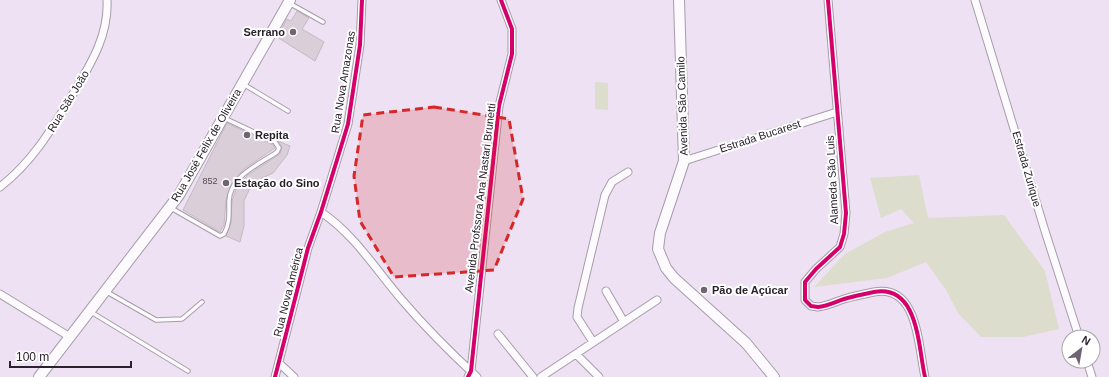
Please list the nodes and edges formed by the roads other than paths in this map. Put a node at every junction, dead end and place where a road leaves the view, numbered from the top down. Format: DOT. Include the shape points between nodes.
graph roads {
  1 [pos="107,0"];
  2 [pos="362,0"];
  3 [pos="501,0"];
  4 [pos="679,0"];
  5 [pos="828,0"];
  6 [pos="975,0"];
  7 [pos="289,1"];
  8 [pos="323,22"];
  9 [pos="241,83"];
  10 [pos="288,111"];
  11 [pos="837,112"];
  12 [pos="222,117"];
  13 [pos="684,161"];
  14 [pos="628,172"];
  15 [pos="0,187"];
  16 [pos="170,208"];
  17 [pos="321,212"];
  18 [pos="106,291"];
  19 [pos="606,291"];
  20 [pos="0,294"];
  21 [pos="657,300"];
  22 [pos="202,302"];
  23 [pos="90,312"];
  24 [pos="624,322"];
  25 [pos="1076,329"];
  26 [pos="498,334"];
  27 [pos="70,337"];
  28 [pos="593,342"];
  29 [pos="576,354"];
  30 [pos="279,363"];
  31 [pos="188,371"];
  32 [pos="470,374"];
  33 [pos="39,377"];
  34 [pos="275,377"];
  35 [pos="294,377"];
  36 [pos="477,377"];
  37 [pos="533,377"];
  38 [pos="541,377"];
  39 [pos="599,377"];
  40 [pos="774,377"];
  41 [pos="925,377"];
  1 -- 15 [label="street, Rua São João" via="106,26 96,55 46,139 16,174"];
  2 -- 17 [label="street, Rua Nova Amazonas" via="360,46 348,124"];
  3 -- 32 [label="street, Avenida Profssora Ana Nastari Brunetti" via="512,29 512,54 499,106"];
  4 -- 13 [label="main road, Avenida São Camilo"];
  5 -- 11 [label="street, Alameda São Luis"];
  6 -- 25 [label="street, Estrada Zurique"];
  7 -- 8 [label="lane"];
  7 -- 9 [label="main road, Rua José Felix de Oliveira"];
  9 -- 10 [label="lane"];
  9 -- 12 [label="main road, Rua José Felix de Oliveira"];
  11 -- 13 [label="street, Estrada Bucarest"];
  11 -- 41 [label="street, Alameda São Luis" via="846,213 844,234 838,250 805,282 805,300 811,306 818,307 874,292 889,291 897,294 908,305 914,320"];
  12 -- 16 [label="main road, Rua José Felix de Oliveira" via="193,173"];
  12 -- 16 [label="lane" via="275,142 279,148 277,152 236,180 230,195 228,228 224,234 220,236"];
  13 -- 40 [label="main road, Avenida São Camilo" via="660,233 659,255 674,278 746,343"];
  14 -- 28 [label="street" via="612,182 604,195 578,308 577,317"];
  16 -- 18 [label="main road, Rua José Felix de Oliveira"];
  17 -- 30 [label="street, Rua Nova América" via="308,248"];
  17 -- 32 [label="street" via="357,245 403,301"];
  18 -- 22 [label="lane" via="156,320 182,319"];
  18 -- 23 [label="main road, Rua José Felix de Oliveira"];
  19 -- 24 [label="street"];
  20 -- 27 [label="street"];
  21 -- 24 [label="street"];
  23 -- 27 [label="main road, Rua José Felix de Oliveira"];
  23 -- 31 [label="lane"];
  24 -- 28 [label="street"];
  26 -- 37 [label="street"];
  27 -- 33 [label="main road, Rua José Felix de Oliveira"];
  28 -- 29 [label="street"];
  29 -- 38 [label="street"];
  29 -- 39 [label="street"];
  30 -- 34 [label="street, Rua Nova América"];
  30 -- 35 [label="street"];
  32 -- 36 [label="street"];
}
